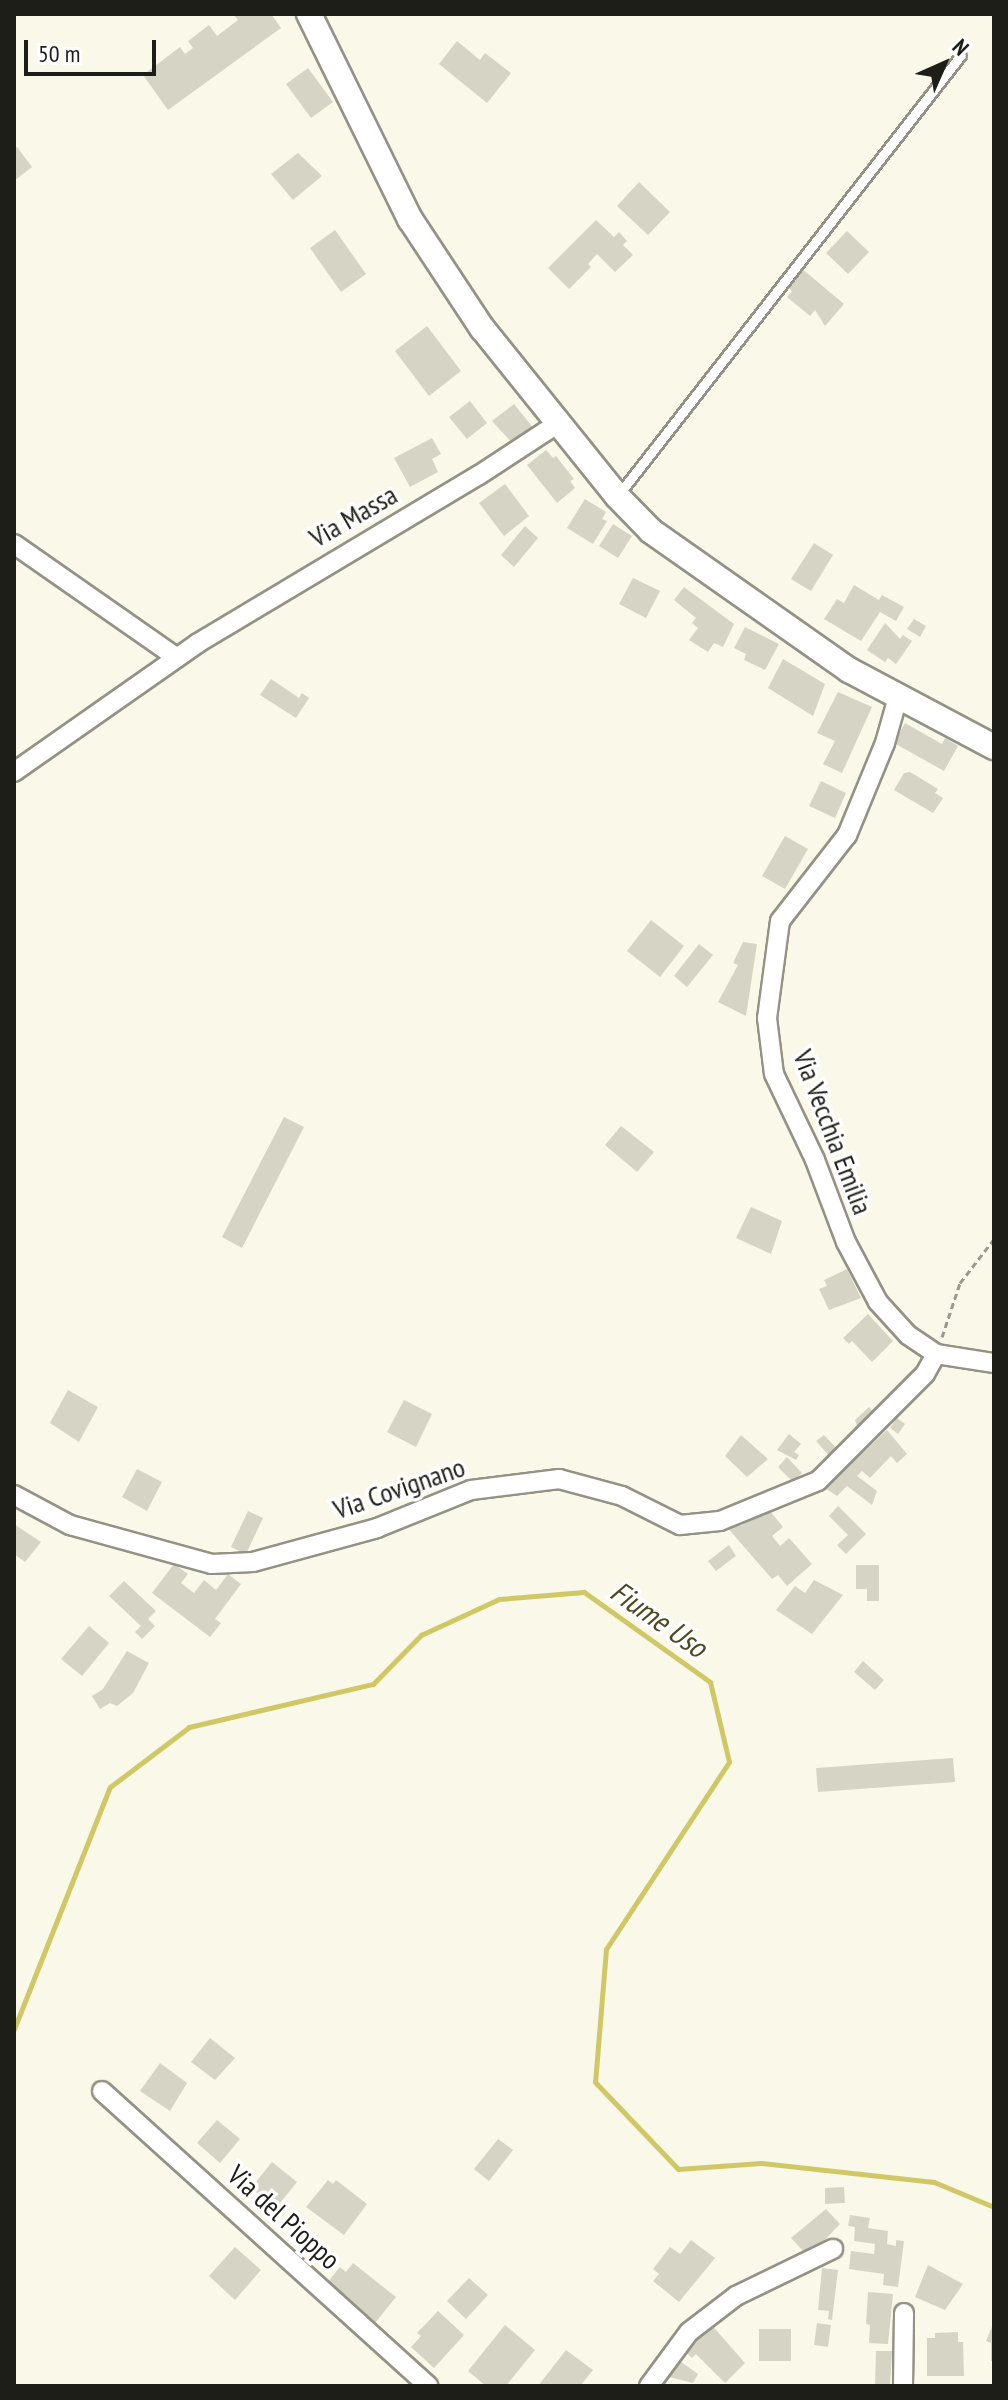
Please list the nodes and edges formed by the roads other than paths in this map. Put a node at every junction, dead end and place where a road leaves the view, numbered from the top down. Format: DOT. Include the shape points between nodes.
graph roads {
  1 [pos="309,14"];
  2 [pos="961,55"];
  3 [pos="557,424"];
  4 [pos="617,496"];
  5 [pos="14,544"];
  6 [pos="176,657"];
  7 [pos="898,697"];
  8 [pos="994,747"];
  9 [pos="14,772"];
  10 [pos="936,1354"];
  11 [pos="985,1361"];
  12 [pos="14,1495"];
  13 [pos="102,2091"];
  14 [pos="833,2249"];
  15 [pos="904,2313"];
  16 [pos="428,2386"];
  17 [pos="649,2386"];
  18 [pos="903,2386"];
  1 -- 3 [label="street" via="410,219 482,328"];
  2 -- 4 [label="lane"];
  3 -- 4 [label="street"];
  3 -- 6 [label="street, Via Massa"];
  4 -- 7 [label="street" via="664,541 849,670"];
  5 -- 6 [label="street"];
  6 -- 9 [label="street, Via Massa"];
  7 -- 8 [label="street"];
  7 -- 10 [label="street, Via Vecchia Emilia" via="847,835 780,921 767,1018 774,1074 846,1242 878,1302 908,1335"];
  10 -- 11 [label="street, Via Vecchia Emilia"];
  10 -- 12 [label="street, Via Covignano" via="925,1374 818,1481 720,1521 680,1525 622,1496 559,1479 471,1490 363,1532 253,1562 212,1564 70,1525"];
  13 -- 16 [label="street, Via del Pioppo"];
  14 -- 17 [label="street" via="736,2296 689,2332"];
  15 -- 18 [label="street"];
}
